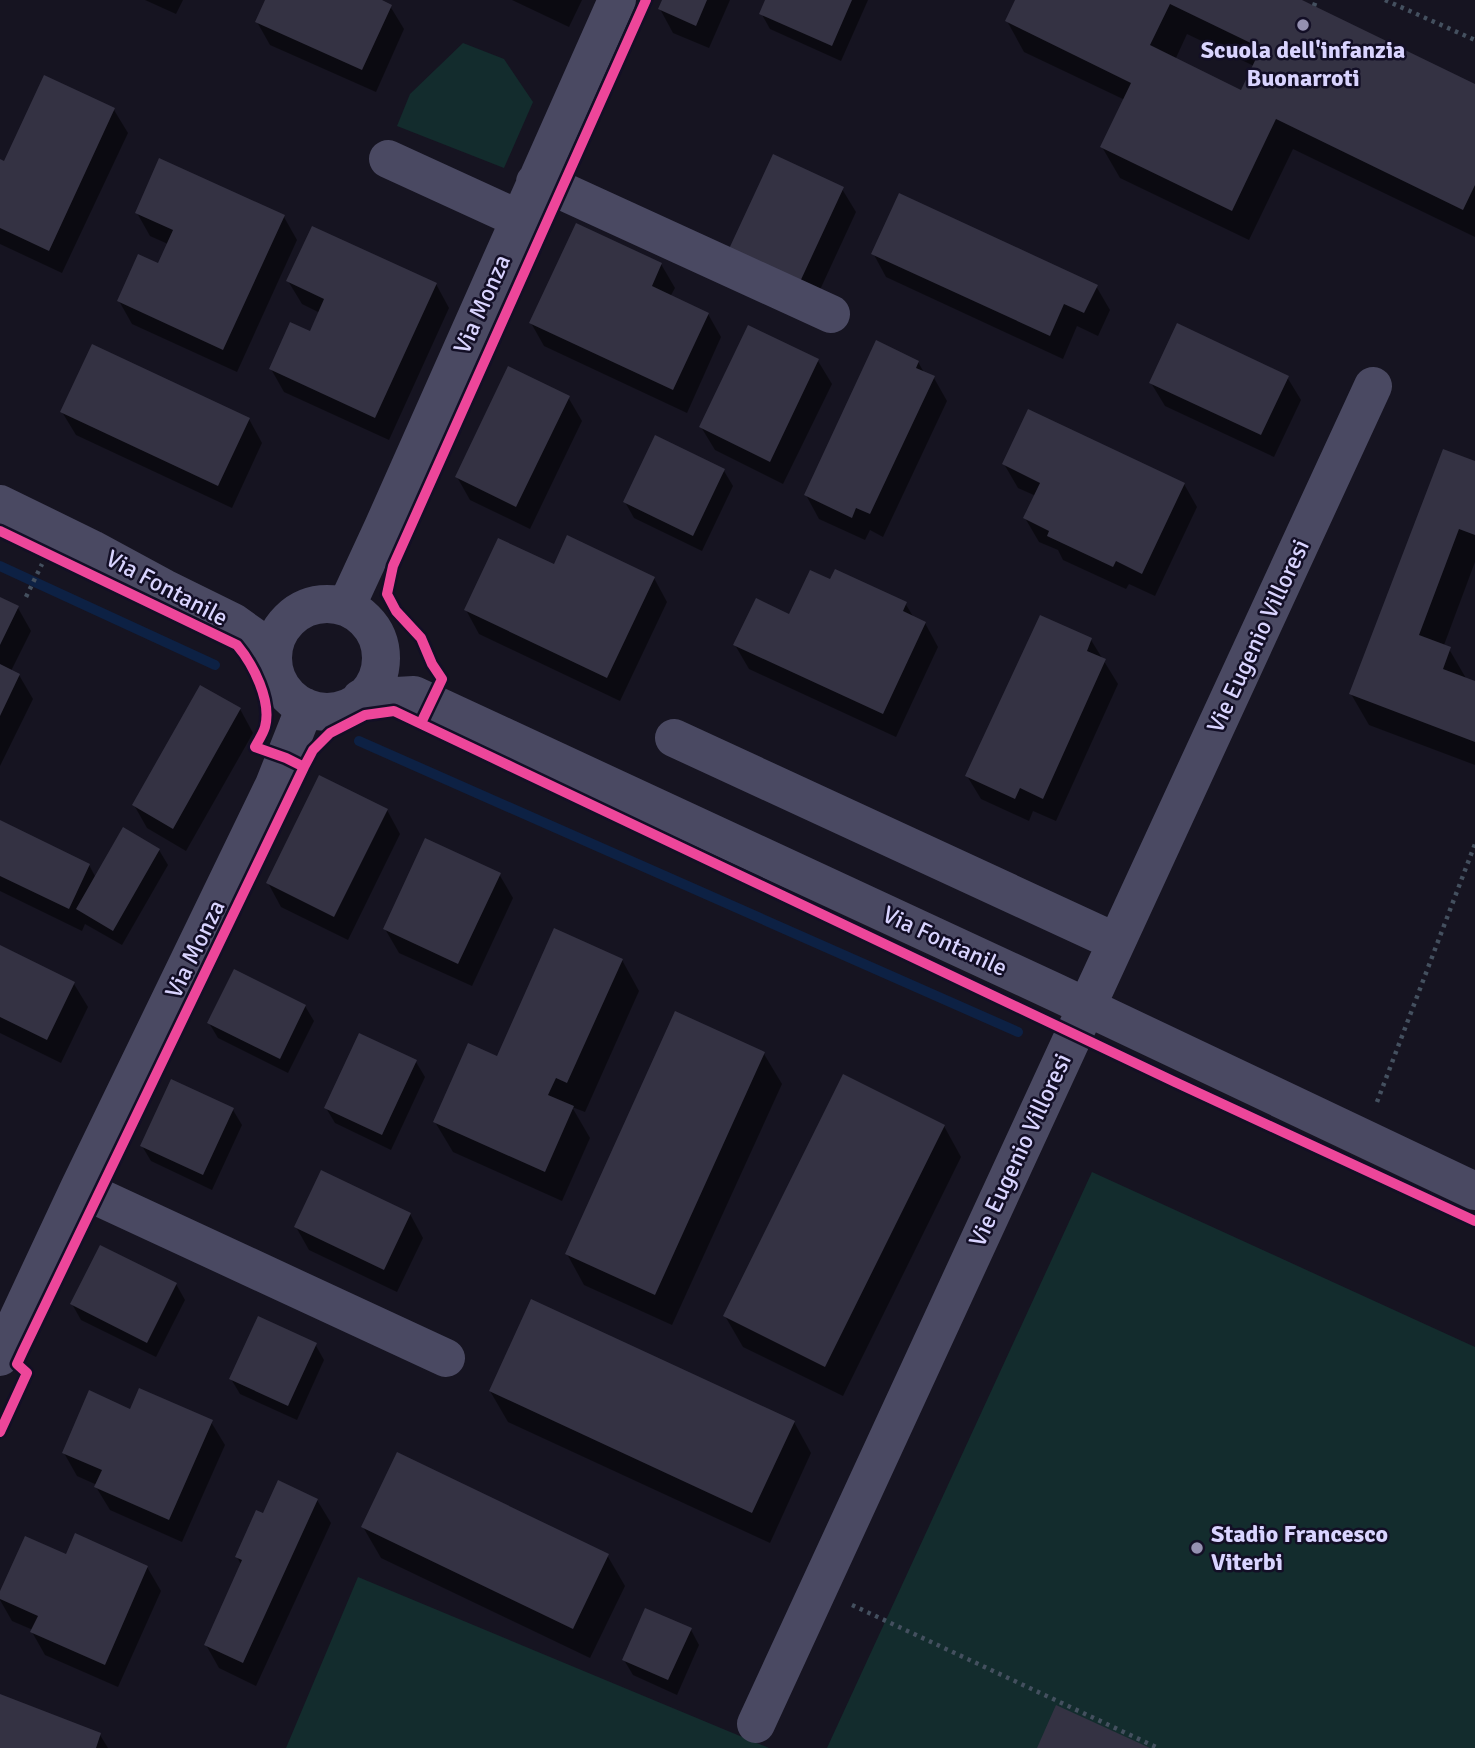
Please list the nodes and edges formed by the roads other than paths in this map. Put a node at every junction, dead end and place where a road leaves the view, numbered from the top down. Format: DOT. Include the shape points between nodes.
graph roads {
  1 [pos="617,0"];
  2 [pos="388,159"];
  3 [pos="536,182"];
  4 [pos="520,219"];
  5 [pos="831,314"];
  6 [pos="1373,386"];
  7 [pos="0,504"];
  8 [pos="92,549"];
  9 [pos="346,607"];
  10 [pos="288,621"];
  11 [pos="379,648"];
  12 [pos="273,657"];
  13 [pos="414,695"];
  14 [pos="361,698"];
  15 [pos="305,707"];
  16 [pos="674,738"];
  17 [pos="1116,942"];
  18 [pos="1087,1007"];
  19 [pos="79,1188"];
  20 [pos="1475,1191"];
  21 [pos="0,1357"];
  22 [pos="446,1358"];
  23 [pos="756,1724"];
  1 -- 3 [label="street, Via Monza"];
  2 -- 4 [label="street"];
  3 -- 4 [label="street, Via Monza"];
  3 -- 5 [label="street"];
  4 -- 9 [label="street, Via Monza"];
  6 -- 17 [label="street, Vie Eugenio Villoresi"];
  7 -- 8 [label="street, Via Fontanile"];
  8 -- 10 [label="street, Via Fontanile" via="152,567"];
  8 -- 12 [label="street, Via Fontanile" via="233,622"];
  9 -- 10 [label="street" via="316,605"];
  9 -- 11 [label="street" via="367,622"];
  10 -- 12 [label="street" via="277,637"];
  11 -- 13 [label="street, Via Fontanile"];
  11 -- 14 [label="street" via="375,681"];
  12 -- 15 [label="street" via="283,690"];
  13 -- 14 [label="street, Via Fontanile"];
  13 -- 18 [label="street, Via Fontanile"];
  14 -- 15 [label="street" via="338,710"];
  15 -- 19 [label="street, Via Monza" via="274,785"];
  16 -- 17 [label="street"];
  17 -- 18 [label="street, Vie Eugenio Villoresi"];
  18 -- 20 [label="street, Via Fontanile"];
  18 -- 23 [label="street, Vie Eugenio Villoresi"];
  19 -- 21 [label="street, Via Monza"];
  19 -- 22 [label="street"];
}
